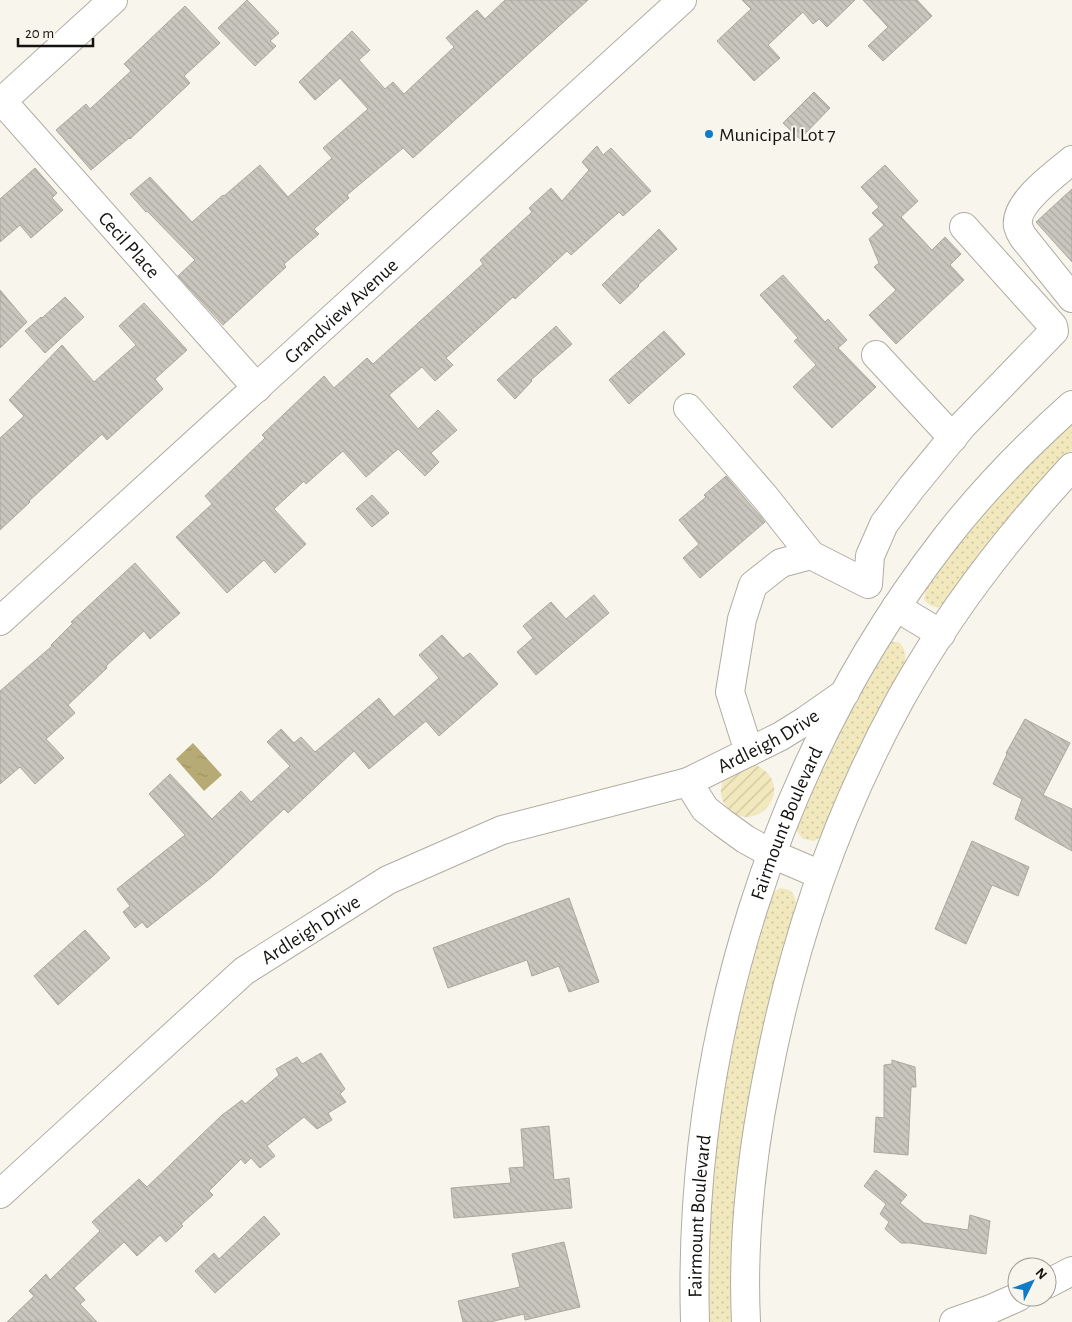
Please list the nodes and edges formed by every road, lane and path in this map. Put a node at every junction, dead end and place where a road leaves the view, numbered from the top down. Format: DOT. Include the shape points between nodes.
graph roads {
  1 [pos="113,0"];
  2 [pos="682,0"];
  3 [pos="1,102"];
  4 [pos="1072,160"];
  5 [pos="964,227"];
  6 [pos="1072,298"];
  7 [pos="876,355"];
  8 [pos="256,388"];
  9 [pos="1072,405"];
  10 [pos="688,408"];
  11 [pos="953,438"];
  12 [pos="1072,467"];
  13 [pos="811,555"];
  14 [pos="868,584"];
  15 [pos="896,607"];
  16 [pos="0,620"];
  17 [pos="941,634"];
  18 [pos="845,693"];
  19 [pos="749,752"];
  20 [pos="688,782"];
  21 [pos="772,854"];
  22 [pos="821,875"];
  23 [pos="0,1194"];
  24 [pos="1072,1271"];
  25 [pos="1057,1279"];
  26 [pos="1007,1302"];
  27 [pos="695,1322"];
  28 [pos="746,1322"];
  29 [pos="954,1322"];
  1 -- 3 [label="street"];
  2 -- 8 [label="street, Grandview Avenue"];
  3 -- 8 [label="street, Cecil Place"];
  4 -- 6 [label="street" via="1028,199 1020,213 1018,226 1023,238"];
  5 -- 11 [label="street" via="1054,330"];
  7 -- 11 [label="street"];
  8 -- 16 [label="street, Grandview Avenue"];
  9 -- 15 [label="street, Fairmount Boulevard" via="983,494 947,536"];
  10 -- 13 [label="street"];
  11 -- 14 [label="street" via="884,524 870,556"];
  12 -- 17 [label="street" via="1011,538"];
  13 -- 14 [label="street"];
  13 -- 19 [label="street" via="780,563 753,585 742,619 730,692"];
  14 -- 15 [label="street"];
  15 -- 17 [label="street"];
  15 -- 18 [label="street, Fairmount Boulevard"];
  17 -- 22 [label="street" via="880,738"];
  18 -- 19 [label="street, Ardleigh Drive" via="806,721"];
  18 -- 21 [label="street, Fairmount Boulevard" via="825,730"];
  19 -- 20 [label="street, Ardleigh Drive"];
  20 -- 21 [label="street" via="705,809 745,839"];
  20 -- 23 [label="street, Ardleigh Drive" via="502,830 388,880 244,971"];
  21 -- 22 [label="street"];
  21 -- 27 [label="street, Fairmount Boulevard" via="745,933 711,1086 697,1204"];
  22 -- 28 [label="street" via="789,977 760,1114 748,1199"];
  24 -- 25 [label="street"];
  26 -- 29 [label="street"];
}
